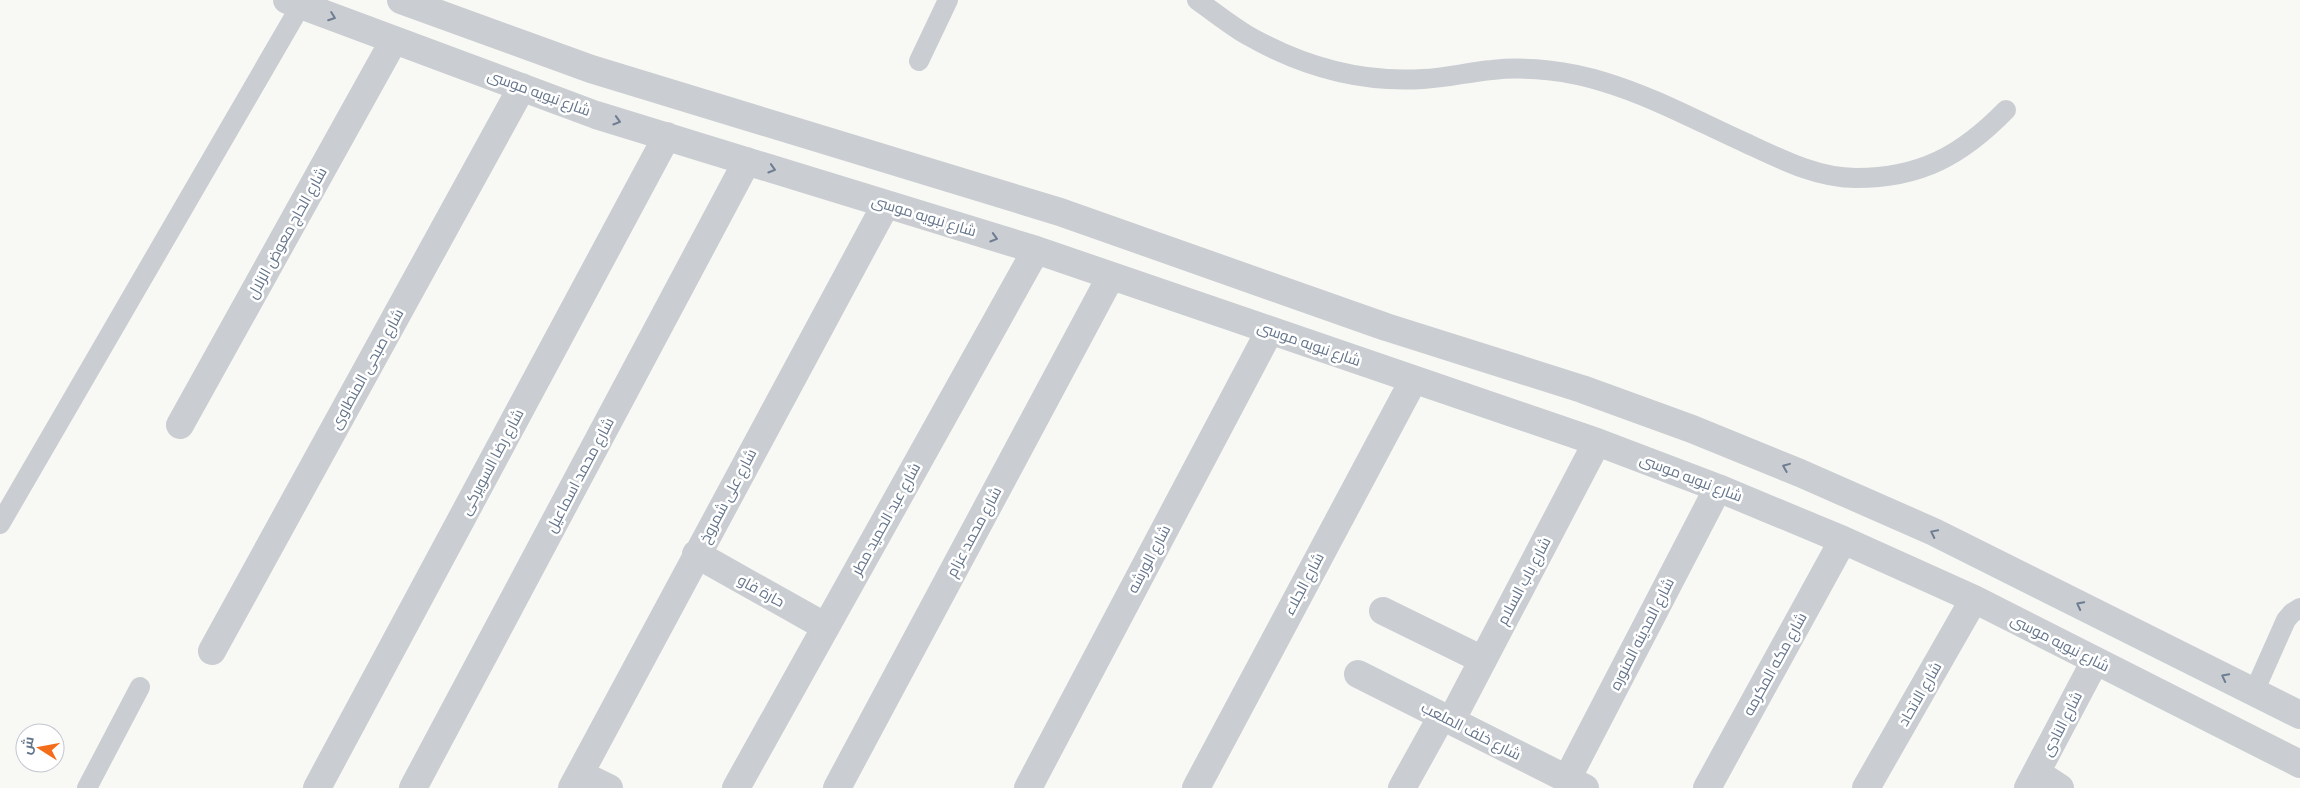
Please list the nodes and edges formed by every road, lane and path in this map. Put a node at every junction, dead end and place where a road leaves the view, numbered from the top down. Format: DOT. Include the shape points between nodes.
graph roads {
  1 [pos="401,0"];
  2 [pos="948,0"];
  3 [pos="1197,0"];
  4 [pos="294,3"];
  5 [pos="394,40"];
  6 [pos="919,61"];
  7 [pos="522,87"];
  8 [pos="2006,110"];
  9 [pos="667,136"];
  10 [pos="747,161"];
  11 [pos="886,204"];
  12 [pos="1036,250"];
  13 [pos="1111,276"];
  14 [pos="1270,330"];
  15 [pos="1413,381"];
  16 [pos="180,426"];
  17 [pos="1597,442"];
  18 [pos="1718,488"];
  19 [pos="0,524"];
  20 [pos="1843,540"];
  21 [pos="696,554"];
  22 [pos="1974,599"];
  23 [pos="2300,608"];
  24 [pos="1383,611"];
  25 [pos="826,627"];
  26 [pos="212,651"];
  27 [pos="1482,660"];
  28 [pos="2095,660"];
  29 [pos="1358,674"];
  30 [pos="140,688"];
  31 [pos="2254,692"];
  32 [pos="2300,715"];
  33 [pos="1447,718"];
  34 [pos="2300,764"];
  35 [pos="2033,780"];
  36 [pos="576,781"];
  37 [pos="1576,784"];
  38 [pos="87,788"];
  39 [pos="317,788"];
  40 [pos="413,788"];
  41 [pos="609,788"];
  42 [pos="736,788"];
  43 [pos="837,788"];
  44 [pos="1028,788"];
  45 [pos="1196,788"];
  46 [pos="1402,788"];
  47 [pos="1707,788"];
  48 [pos="1866,788"];
  49 [pos="2060,788"];
  31 -- 1 [label="street, one-way" via="1934,532 1809,476 1692,429 1582,389 1386,327 1060,212 591,70"];
  2 -- 6 [label="lane"];
  3 -- 8 [label="lane" via="1245,34 1280,53 1318,67 1389,80 1492,70 1567,73 1638,94 1787,162 1820,173 1854,178 1888,176 1922,168 1953,154 1982,134"];
  4 -- 5 [label="street, شارع نبويه موسى, one-way"];
  4 -- 19 [label="lane"];
  5 -- 7 [label="street, شارع نبويه موسى"];
  5 -- 16 [label="street, شارع الحاج معوض الزلال"];
  7 -- 9 [label="street, شارع نبويه موسى, one-way" via="596,115"];
  7 -- 26 [label="street, شارع صبحى المنطاوى"];
  9 -- 10 [label="street, شارع نبويه موسى"];
  9 -- 39 [label="street, شارع رضا السويركى"];
  10 -- 11 [label="street, شارع نبويه موسى, one-way"];
  10 -- 40 [label="street, شارع محمد اسماعيل"];
  11 -- 12 [label="street, شارع نبويه موسى, one-way"];
  11 -- 21 [label="street, شارع على شمروخ"];
  12 -- 13 [label="street, شارع نبويه موسى"];
  12 -- 25 [label="street, شارع عبد الحميد مطر"];
  13 -- 14 [label="street, شارع نبويه موسى"];
  13 -- 43 [label="street, شارع محمد عزام"];
  14 -- 15 [label="street, شارع نبويه موسى"];
  14 -- 44 [label="street, شارع الورشه"];
  15 -- 17 [label="street, شارع نبويه موسى"];
  15 -- 45 [label="street, شارع الجلاء"];
  17 -- 18 [label="street, شارع نبويه موسى"];
  17 -- 27 [label="street, شارع باب السلام"];
  18 -- 20 [label="street, شارع نبويه موسى"];
  18 -- 37 [label="street, شارع المدينه المنوره"];
  20 -- 22 [label="street, شارع نبويه موسى"];
  20 -- 47 [label="street, شارع مكه المكرمه"];
  21 -- 25 [label="street, حارة فاو"];
  21 -- 36 [label="street, شارع على شمروخ"];
  22 -- 28 [label="street, شارع نبويه موسى"];
  22 -- 48 [label="street, شارع الاتحاد"];
  23 -- 31 [label="lane" via="2286,620"];
  24 -- 27 [label="street"];
  25 -- 42 [label="street, شارع عبد الحميد مطر"];
  27 -- 33 [label="street, شارع باب السلام"];
  28 -- 34 [label="street, شارع نبويه موسى"];
  28 -- 35 [label="street, شارع النادى"];
  29 -- 33 [label="street, شارع خلف الملعب"];
  30 -- 38 [label="lane"];
  31 -- 32 [label="street"];
  33 -- 37 [label="street, شارع خلف الملعب"];
  33 -- 46 [label="street, شارع باب السلام"];
  35 -- 49 [label="street"];
  36 -- 41 [label="street"];
}
